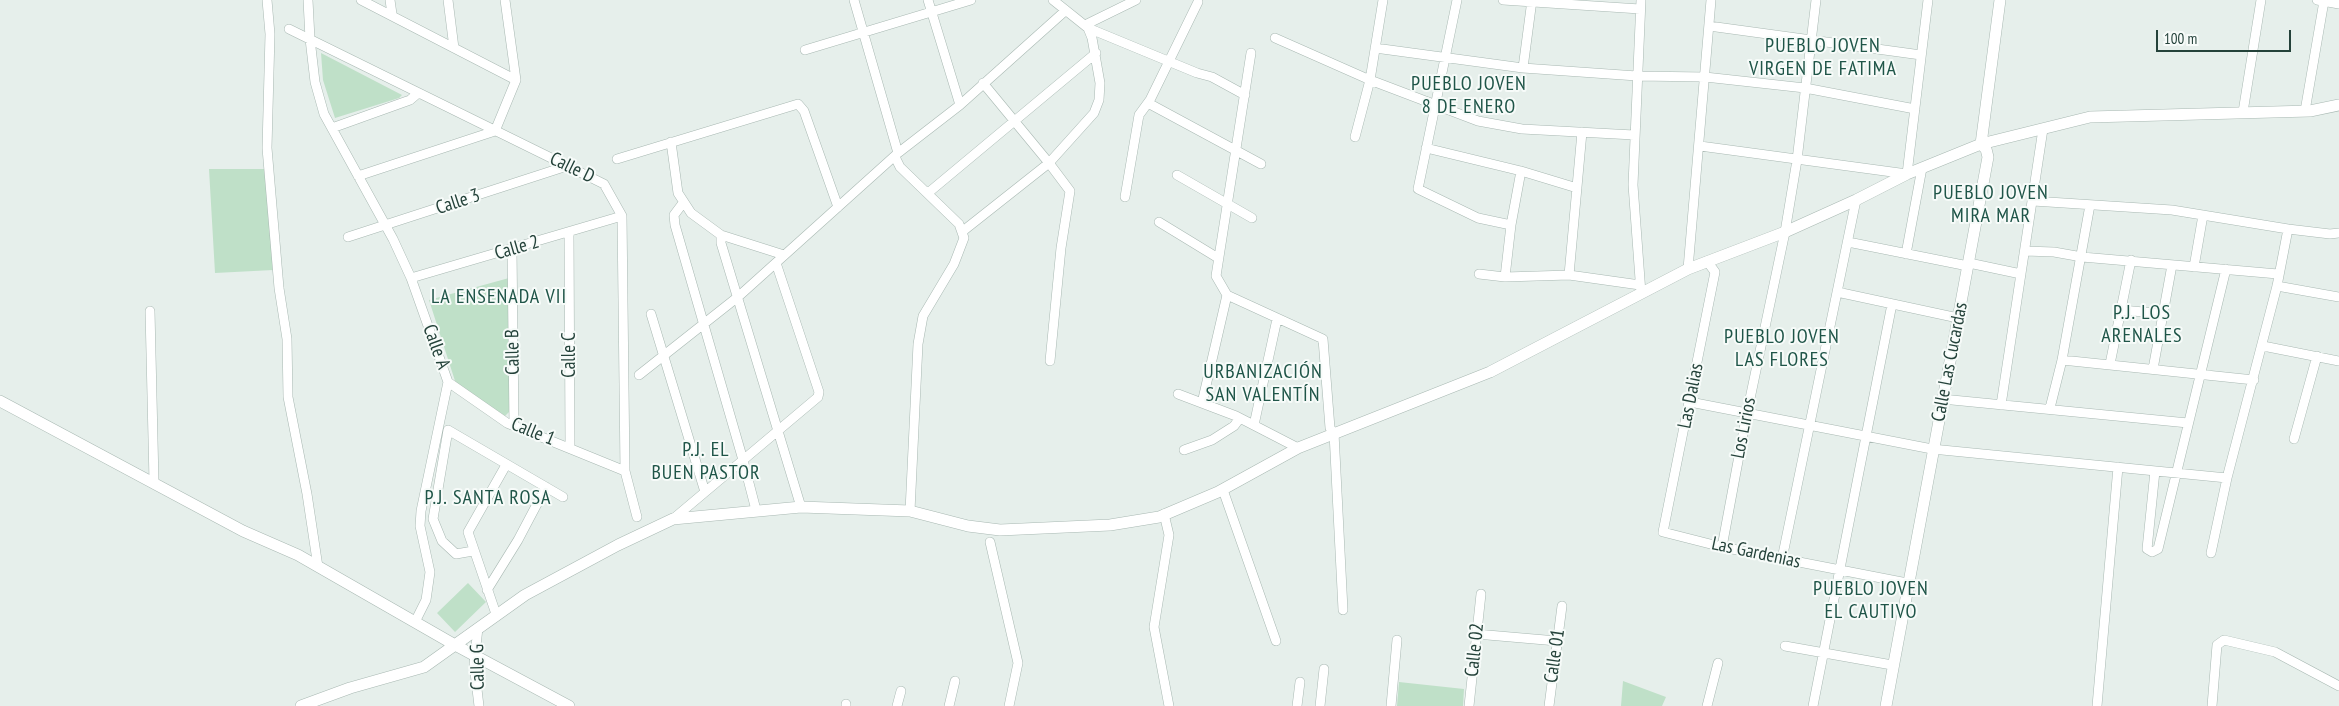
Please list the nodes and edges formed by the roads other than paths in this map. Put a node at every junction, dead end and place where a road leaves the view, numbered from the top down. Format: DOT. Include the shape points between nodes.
graph roads {
  1 [pos="267,0"];
  2 [pos="308,0"];
  3 [pos="361,0"];
  4 [pos="390,0"];
  5 [pos="448,0"];
  6 [pos="505,0"];
  7 [pos="854,0"];
  8 [pos="928,0"];
  9 [pos="970,0"];
  10 [pos="1053,0"];
  11 [pos="1136,0"];
  12 [pos="1383,0"];
  13 [pos="1457,0"];
  14 [pos="1503,0"];
  15 [pos="1711,0"];
  16 [pos="1816,0"];
  17 [pos="1928,0"];
  18 [pos="2000,0"];
  19 [pos="2261,0"];
  20 [pos="2320,1"];
  21 [pos="1198,2"];
  22 [pos="1532,2"];
  23 [pos="1640,4"];
  24 [pos="2339,4"];
  25 [pos="1065,11"];
  26 [pos="932,12"];
  27 [pos="392,14"];
  28 [pos="1709,26"];
  29 [pos="1087,27"];
  30 [pos="289,29"];
  31 [pos="864,32"];
  32 [pos="1275,38"];
  33 [pos="310,39"];
  34 [pos="1811,40"];
  35 [pos="454,48"];
  36 [pos="1375,48"];
  37 [pos="805,50"];
  38 [pos="1096,53"];
  39 [pos="1251,53"];
  40 [pos="1921,55"];
  41 [pos="1446,57"];
  42 [pos="1169,62"];
  43 [pos="1523,68"];
  44 [pos="1637,76"];
  45 [pos="1705,77"];
  46 [pos="516,80"];
  47 [pos="1370,80"];
  48 [pos="984,83"];
  49 [pos="1805,88"];
  50 [pos="417,94"];
  51 [pos="1245,95"];
  52 [pos="1148,103"];
  53 [pos="960,105"];
  54 [pos="2339,105"];
  55 [pos="1435,106"];
  56 [pos="1915,109"];
  57 [pos="2305,111"];
  58 [pos="2243,112"];
  59 [pos="1015,121"];
  60 [pos="332,128"];
  61 [pos="2043,129"];
  62 [pos="495,131"];
  63 [pos="1582,132"];
  64 [pos="1634,135"];
  65 [pos="1355,136"];
  66 [pos="671,142"];
  67 [pos="1981,144"];
  68 [pos="1700,146"];
  69 [pos="1426,148"];
  70 [pos="1236,150"];
  71 [pos="897,155"];
  72 [pos="617,159"];
  73 [pos="1797,160"];
  74 [pos="1050,162"];
  75 [pos="1261,164"];
  76 [pos="567,166"];
  77 [pos="1922,168"];
  78 [pos="1521,171"];
  79 [pos="1907,174"];
  80 [pos="1176,175"];
  81 [pos="358,176"];
  82 [pos="1577,188"];
  83 [pos="928,193"];
  84 [pos="1125,197"];
  85 [pos="1856,200"];
  86 [pos="2033,201"];
  87 [pos="683,203"];
  88 [pos="1227,204"];
  89 [pos="2090,205"];
  90 [pos="838,208"];
  91 [pos="2203,215"];
  92 [pos="622,216"];
  93 [pos="1252,218"];
  94 [pos="1159,222"];
  95 [pos="1511,224"];
  96 [pos="386,225"];
  97 [pos="2288,229"];
  98 [pos="963,231"];
  99 [pos="569,232"];
  100 [pos="1785,232"];
  101 [pos="2339,233"];
  102 [pos="722,235"];
  103 [pos="348,237"];
  104 [pos="1848,242"];
  105 [pos="512,249"];
  106 [pos="2025,251"];
  107 [pos="1906,254"];
  108 [pos="784,255"];
  109 [pos="2082,257"];
  110 [pos="1218,258"];
  111 [pos="2131,260"];
  112 [pos="1707,261"];
  113 [pos="776,263"];
  114 [pos="1969,265"];
  115 [pos="2172,265"];
  116 [pos="2194,267"];
  117 [pos="1688,269"];
  118 [pos="2226,270"];
  119 [pos="1479,274"];
  120 [pos="2021,274"];
  121 [pos="2278,274"];
  122 [pos="1568,276"];
  123 [pos="1505,277"];
  124 [pos="411,278"];
  125 [pos="2277,286"];
  126 [pos="1640,289"];
  127 [pos="1837,292"];
  128 [pos="1227,295"];
  129 [pos="738,296"];
  130 [pos="2339,297"];
  131 [pos="1892,304"];
  132 [pos="2122,310"];
  133 [pos="150,311"];
  134 [pos="651,314"];
  135 [pos="2164,314"];
  136 [pos="1958,318"];
  137 [pos="1277,319"];
  138 [pos="704,324"];
  139 [pos="2262,346"];
  140 [pos="664,356"];
  141 [pos="2317,356"];
  142 [pos="2062,360"];
  143 [pos="1050,361"];
  144 [pos="2339,361"];
  145 [pos="2110,364"];
  146 [pos="2153,369"];
  147 [pos="2201,374"];
  148 [pos="639,375"];
  149 [pos="2254,380"];
  150 [pos="448,382"];
  151 [pos="1178,394"];
  152 [pos="1942,400"];
  153 [pos="0,401"];
  154 [pos="1690,402"];
  155 [pos="1202,403"];
  156 [pos="2001,405"];
  157 [pos="2050,408"];
  158 [pos="1747,413"];
  159 [pos="1240,418"];
  160 [pos="2188,423"];
  161 [pos="1254,425"];
  162 [pos="1810,425"];
  163 [pos="514,426"];
  164 [pos="778,430"];
  165 [pos="1334,433"];
  166 [pos="1866,435"];
  167 [pos="2294,440"];
  168 [pos="570,447"];
  169 [pos="1298,448"];
  170 [pos="1932,449"];
  171 [pos="1184,450"];
  172 [pos="744,460"];
  173 [pos="506,465"];
  174 [pos="2118,466"];
  175 [pos="626,471"];
  176 [pos="2156,471"];
  177 [pos="2176,472"];
  178 [pos="2227,478"];
  179 [pos="154,482"];
  180 [pos="546,487"];
  181 [pos="1223,490"];
  182 [pos="705,492"];
  183 [pos="564,497"];
  184 [pos="801,507"];
  185 [pos="756,510"];
  186 [pos="910,511"];
  187 [pos="1164,514"];
  188 [pos="637,517"];
  189 [pos="673,519"];
  190 [pos="1663,532"];
  191 [pos="990,542"];
  192 [pos="1722,547"];
  193 [pos="473,551"];
  194 [pos="2211,553"];
  195 [pos="1782,559"];
  196 [pos="318,567"];
  197 [pos="1841,570"];
  198 [pos="1907,583"];
  199 [pos="487,590"];
  200 [pos="1481,594"];
  201 [pos="1562,606"];
  202 [pos="1343,610"];
  203 [pos="496,614"];
  204 [pos="415,622"];
  205 [pos="478,628"];
  206 [pos="1476,634"];
  207 [pos="1397,640"];
  208 [pos="1276,641"];
  209 [pos="1557,641"];
  210 [pos="455,645"];
  211 [pos="1785,646"];
  212 [pos="1822,653"];
  213 [pos="475,655"];
  214 [pos="1718,663"];
  215 [pos="1892,665"];
  216 [pos="1324,668"];
  217 [pos="955,681"];
  218 [pos="1300,682"];
  219 [pos="2339,686"];
  220 [pos="901,691"];
  221 [pos="301,706"];
  222 [pos="479,706"];
  223 [pos="569,706"];
  224 [pos="897,706"];
  225 [pos="949,706"];
  226 [pos="1009,706"];
  227 [pos="1168,706"];
  228 [pos="1297,706"];
  229 [pos="1320,706"];
  230 [pos="1390,706"];
  231 [pos="1468,706"];
  232 [pos="1549,706"];
  233 [pos="1707,706"];
  234 [pos="1813,706"];
  235 [pos="1886,706"];
  236 [pos="2097,706"];
  237 [pos="2212,706"];
  1 -- 196 [label="street" via="270,34 267,148 287,339 288,397"];
  2 -- 33 [label="street, Calle A"];
  3 -- 27 [label="street"];
  4 -- 27 [label="street"];
  5 -- 35 [label="street"];
  6 -- 46 [label="street"];
  7 -- 31 [label="street"];
  8 -- 26 [label="street"];
  9 -- 26 [label="street"];
  10 -- 25 [label="street"];
  11 -- 29 [label="street"];
  12 -- 36 [label="street"];
  13 -- 41 [label="street"];
  14 -- 22 [label="street"];
  15 -- 28 [label="street"];
  16 -- 34 [label="street, Los Lirios"];
  17 -- 40 [label="street"];
  18 -- 67 [label="street"];
  19 -- 58 [label="street"];
  20 -- 24 [label="street"];
  20 -- 57 [label="street"];
  21 -- 42 [label="street"];
  22 -- 23 [label="street"];
  22 -- 43 [label="street"];
  23 -- 44 [label="street"];
  25 -- 29 [label="street"];
  25 -- 48 [label="street"];
  26 -- 31 [label="street"];
  26 -- 53 [label="street"];
  27 -- 35 [label="street"];
  28 -- 34 [label="street"];
  28 -- 45 [label="street"];
  29 -- 38 [label="street"];
  29 -- 42 [label="street"];
  30 -- 33 [label="street, Calle D"];
  31 -- 37 [label="street"];
  31 -- 71 [label="street"];
  32 -- 47 [label="street"];
  33 -- 50 [label="street, Calle D"];
  33 -- 60 [label="street, Calle A" via="315,82 324,114"];
  34 -- 40 [label="street"];
  34 -- 49 [label="street, Los Lirios"];
  35 -- 46 [label="street"];
  36 -- 41 [label="street"];
  36 -- 47 [label="street"];
  38 -- 59 [label="street"];
  38 -- 74 [label="street" via="1100,100 1094,113"];
  39 -- 51 [label="street"];
  40 -- 56 [label="street"];
  41 -- 43 [label="street"];
  41 -- 55 [label="street"];
  42 -- 51 [label="street" via="1212,77"];
  42 -- 52 [label="street"];
  43 -- 44 [label="street"];
  44 -- 45 [label="street"];
  44 -- 64 [label="street"];
  45 -- 49 [label="street"];
  45 -- 68 [label="street"];
  46 -- 62 [label="street"];
  47 -- 55 [label="street"];
  47 -- 65 [label="street"];
  48 -- 53 [label="street"];
  48 -- 59 [label="street"];
  49 -- 56 [label="street"];
  49 -- 73 [label="street, Los Lirios"];
  50 -- 60 [label="street" via="410,100"];
  50 -- 62 [label="street, Calle D"];
  51 -- 70 [label="street"];
  52 -- 70 [label="street"];
  52 -- 84 [label="street" via="1136,127"];
  53 -- 71 [label="street"];
  54 -- 57 [label="street"];
  55 -- 63 [label="street" via="1478,121 1522,129"];
  55 -- 69 [label="street"];
  56 -- 79 [label="street"];
  57 -- 58 [label="street"];
  58 -- 61 [label="street" via="2090,117"];
  59 -- 74 [label="street"];
  59 -- 83 [label="street"];
  60 -- 81 [label="street, Calle A"];
  61 -- 67 [label="street"];
  61 -- 86 [label="street"];
  62 -- 76 [label="street, Calle D"];
  62 -- 81 [label="street"];
  63 -- 64 [label="street"];
  63 -- 82 [label="street"];
  64 -- 126 [label="street" via="1633,185"];
  66 -- 72 [label="street"];
  66 -- 87 [label="street" via="678,193"];
  66 -- 90 [label="street" via="798,104 804,111"];
  67 -- 77 [label="street"];
  67 -- 114 [label="street, Calle Las Cucardas" via="1988,157"];
  68 -- 73 [label="street"];
  68 -- 117 [label="street"];
  69 -- 78 [label="street"];
  69 -- 95 [label="street" via="1418,188 1478,218"];
  70 -- 75 [label="street"];
  70 -- 88 [label="street"];
  71 -- 83 [label="street" via="900,166"];
  71 -- 90 [label="street"];
  73 -- 79 [label="street"];
  73 -- 100 [label="street, Los Lirios"];
  74 -- 98 [label="street"];
  74 -- 143 [label="street" via="1070,193"];
  76 -- 92 [label="street, Calle D" via="604,184"];
  76 -- 96 [label="street, Calle 3"];
  77 -- 79 [label="street"];
  77 -- 107 [label="street"];
  78 -- 82 [label="street"];
  78 -- 95 [label="street"];
  79 -- 85 [label="street"];
  80 -- 88 [label="street"];
  81 -- 96 [label="street, Calle A"];
  82 -- 122 [label="street"];
  83 -- 98 [label="street"];
  85 -- 100 [label="street"];
  85 -- 104 [label="street"];
  86 -- 89 [label="street"];
  86 -- 106 [label="street"];
  87 -- 102 [label="street" via="697,218"];
  87 -- 138 [label="street" via="674,218"];
  88 -- 93 [label="street"];
  88 -- 110 [label="street"];
  89 -- 91 [label="street"];
  89 -- 109 [label="street"];
  90 -- 108 [label="street"];
  91 -- 97 [label="street"];
  91 -- 116 [label="street"];
  92 -- 99 [label="street, Calle 2"];
  92 -- 175 [label="street, Calle D"];
  94 -- 110 [label="street"];
  95 -- 123 [label="street"];
  96 -- 103 [label="street, Calle 3"];
  96 -- 124 [label="street, Calle A"];
  97 -- 101 [label="street"];
  97 -- 121 [label="street"];
  98 -- 186 [label="street" via="958,256 923,316 918,344"];
  99 -- 105 [label="street, Calle 2"];
  99 -- 168 [label="street, Calle C"];
  100 -- 112 [label="street"];
  100 -- 158 [label="street, Los Lirios"];
  102 -- 108 [label="street"];
  102 -- 129 [label="street" via="721,243"];
  104 -- 107 [label="street"];
  104 -- 127 [label="street"];
  105 -- 124 [label="street, Calle 2"];
  105 -- 163 [label="street, Calle B"];
  106 -- 109 [label="street"];
  106 -- 120 [label="street"];
  107 -- 114 [label="street"];
  108 -- 113 [label="street"];
  109 -- 111 [label="street"];
  109 -- 142 [label="street"];
  110 -- 128 [label="street" via="1216,276"];
  111 -- 115 [label="street"];
  111 -- 132 [label="street"];
  112 -- 117 [label="street"];
  112 -- 154 [label="street, Las Dalias" via="1715,272"];
  113 -- 129 [label="street"];
  113 -- 164 [label="street" via="819,392 814,401"];
  114 -- 120 [label="street"];
  114 -- 136 [label="street, Calle Las Cucardas"];
  115 -- 116 [label="street"];
  115 -- 135 [label="street"];
  116 -- 118 [label="street"];
  117 -- 126 [label="street"];
  118 -- 121 [label="street"];
  118 -- 147 [label="street"];
  119 -- 123 [label="street"];
  120 -- 156 [label="street"];
  121 -- 125 [label="street"];
  122 -- 123 [label="street"];
  122 -- 126 [label="street"];
  124 -- 150 [label="street, Calle A"];
  125 -- 130 [label="street"];
  125 -- 139 [label="street"];
  126 -- 165 [label="street" via="1490,372"];
  127 -- 131 [label="street"];
  127 -- 162 [label="street"];
  128 -- 137 [label="street"];
  128 -- 155 [label="street"];
  129 -- 138 [label="street"];
  129 -- 164 [label="street"];
  131 -- 136 [label="street"];
  131 -- 166 [label="street"];
  132 -- 135 [label="street"];
  132 -- 145 [label="street"];
  133 -- 179 [label="street"];
  134 -- 140 [label="street"];
  135 -- 146 [label="street"];
  136 -- 152 [label="street, Calle Las Cucardas"];
  137 -- 161 [label="street"];
  137 -- 165 [label="street" via="1323,339 1330,428"];
  138 -- 140 [label="street"];
  138 -- 172 [label="street"];
  139 -- 141 [label="street"];
  139 -- 149 [label="street"];
  140 -- 148 [label="street"];
  140 -- 182 [label="street"];
  141 -- 144 [label="street"];
  141 -- 167 [label="street"];
  142 -- 145 [label="street"];
  142 -- 157 [label="street"];
  145 -- 146 [label="street"];
  146 -- 147 [label="street"];
  147 -- 149 [label="street"];
  147 -- 160 [label="street"];
  149 -- 178 [label="street"];
  150 -- 163 [label="street, Calle 1"];
  150 -- 204 [label="street, Calle A" via="421,511 420,526 430,572 426,600"];
  151 -- 155 [label="street"];
  152 -- 156 [label="street"];
  152 -- 170 [label="street, Calle Las Cucardas"];
  153 -- 179 [label="street"];
  154 -- 158 [label="street"];
  154 -- 190 [label="street, Las Dalias"];
  155 -- 159 [label="street"];
  156 -- 157 [label="street"];
  157 -- 160 [label="street"];
  158 -- 162 [label="street"];
  158 -- 192 [label="street, Los Lirios"];
  159 -- 161 [label="street"];
  159 -- 171 [label="street" via="1234,426 1212,440"];
  160 -- 177 [label="street"];
  161 -- 169 [label="street"];
  162 -- 166 [label="street"];
  162 -- 195 [label="street"];
  163 -- 168 [label="street, Calle 1"];
  164 -- 172 [label="street"];
  164 -- 184 [label="street"];
  165 -- 169 [label="street"];
  165 -- 202 [label="street"];
  166 -- 170 [label="street"];
  166 -- 197 [label="street"];
  168 -- 175 [label="street, Calle 1"];
  169 -- 181 [label="street"];
  170 -- 174 [label="street"];
  170 -- 198 [label="street, Calle Las Cucardas"];
  172 -- 182 [label="street"];
  172 -- 185 [label="street"];
  173 -- 180 [label="street"];
  173 -- 193 [label="street" via="468,532"];
  173 -- 193 [label="street" via="448,430 433,518 442,541 456,554"];
  174 -- 176 [label="street"];
  174 -- 236 [label="street"];
  175 -- 188 [label="street, Calle D"];
  176 -- 177 [label="street"];
  176 -- 177 [label="street" via="2147,548 2152,552 2158,549"];
  177 -- 178 [label="street"];
  178 -- 194 [label="street"];
  179 -- 196 [label="street" via="243,531"];
  180 -- 183 [label="street"];
  180 -- 199 [label="street"];
  181 -- 187 [label="street"];
  181 -- 208 [label="street"];
  182 -- 189 [label="street"];
  184 -- 185 [label="street"];
  184 -- 186 [label="street"];
  185 -- 189 [label="street"];
  186 -- 187 [label="street" via="968,526 1000,530 1110,524"];
  187 -- 227 [label="street" via="1169,535 1154,627"];
  189 -- 203 [label="street" via="610,549"];
  190 -- 192 [label="street, Las Gardenias"];
  191 -- 226 [label="street" via="1018,663"];
  192 -- 195 [label="street, Las Gardenias"];
  193 -- 199 [label="street"];
  195 -- 197 [label="street, Las Gardenias"];
  196 -- 204 [label="street"];
  197 -- 198 [label="street, Las Gardenias"];
  197 -- 212 [label="street"];
  198 -- 215 [label="street, Calle Las Cucardas"];
  199 -- 203 [label="street"];
  200 -- 206 [label="street, Calle 02"];
  201 -- 209 [label="street, Calle 01"];
  203 -- 205 [label="street"];
  204 -- 210 [label="street"];
  205 -- 210 [label="street"];
  205 -- 213 [label="street, Calle G"];
  206 -- 209 [label="street"];
  206 -- 231 [label="street, Calle 02"];
  207 -- 230 [label="street"];
  209 -- 232 [label="street, Calle 01"];
  210 -- 213 [label="street"];
  210 -- 221 [label="street" via="424,667"];
  211 -- 212 [label="street"];
  212 -- 215 [label="street"];
  212 -- 234 [label="street"];
  213 -- 222 [label="street, Calle G"];
  213 -- 223 [label="street"];
  214 -- 233 [label="street"];
  215 -- 235 [label="street, Calle Las Cucardas"];
  216 -- 229 [label="street"];
  217 -- 225 [label="street"];
  218 -- 228 [label="street"];
  219 -- 237 [label="street" via="2275,652 2224,640 2217,645"];
  220 -- 224 [label="street"];
}
